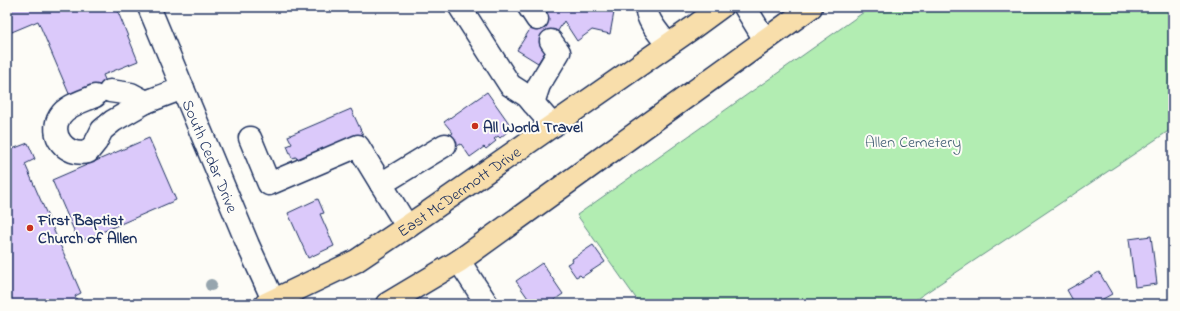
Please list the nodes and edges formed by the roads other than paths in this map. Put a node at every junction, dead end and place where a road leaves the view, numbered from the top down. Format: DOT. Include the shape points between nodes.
graph roads {
  1 [pos="149,7"];
  2 [pos="460,7"];
  3 [pos="647,7"];
  4 [pos="721,7"];
  5 [pos="745,7"];
  6 [pos="811,7"];
  7 [pos="765,40"];
  8 [pos="552,41"];
  9 [pos="668,46"];
  10 [pos="183,88"];
  11 [pos="146,102"];
  12 [pos="533,103"];
  13 [pos="553,126"];
  14 [pos="250,138"];
  15 [pos="445,145"];
  16 [pos="381,184"];
  17 [pos="408,226"];
  18 [pos="459,261"];
  19 [pos="272,303"];
  20 [pos="387,304"];
  21 [pos="487,304"];
  1 -- 10 [label="street, South Cedar Drive"];
  2 -- 12 [label="street" via="510,85"];
  3 -- 9 [label="street" via="646,12 652,24"];
  4 -- 9 [label="main road, East McDermott Drive"];
  5 -- 7 [label="street"];
  6 -- 7 [label="main road"];
  7 -- 18 [label="main road"];
  8 -- 12 [label="street" via="559,52 539,85"];
  9 -- 13 [label="main road, East McDermott Drive"];
  10 -- 11 [label="street"];
  10 -- 19 [label="street, South Cedar Drive"];
  11 -- 11 [label="street" via="102,130 88,152 74,152 64,147 56,134 56,124 61,114 70,107 102,94 131,94"];
  12 -- 13 [label="street"];
  13 -- 17 [label="main road, East McDermott Drive"];
  14 -- 16 [label="street" via="269,184 358,146"];
  15 -- 16 [label="street"];
  16 -- 17 [label="street"];
  17 -- 19 [label="main road, East McDermott Drive" via="356,261"];
  18 -- 20 [label="main road"];
  18 -- 21 [label="street"];
}
